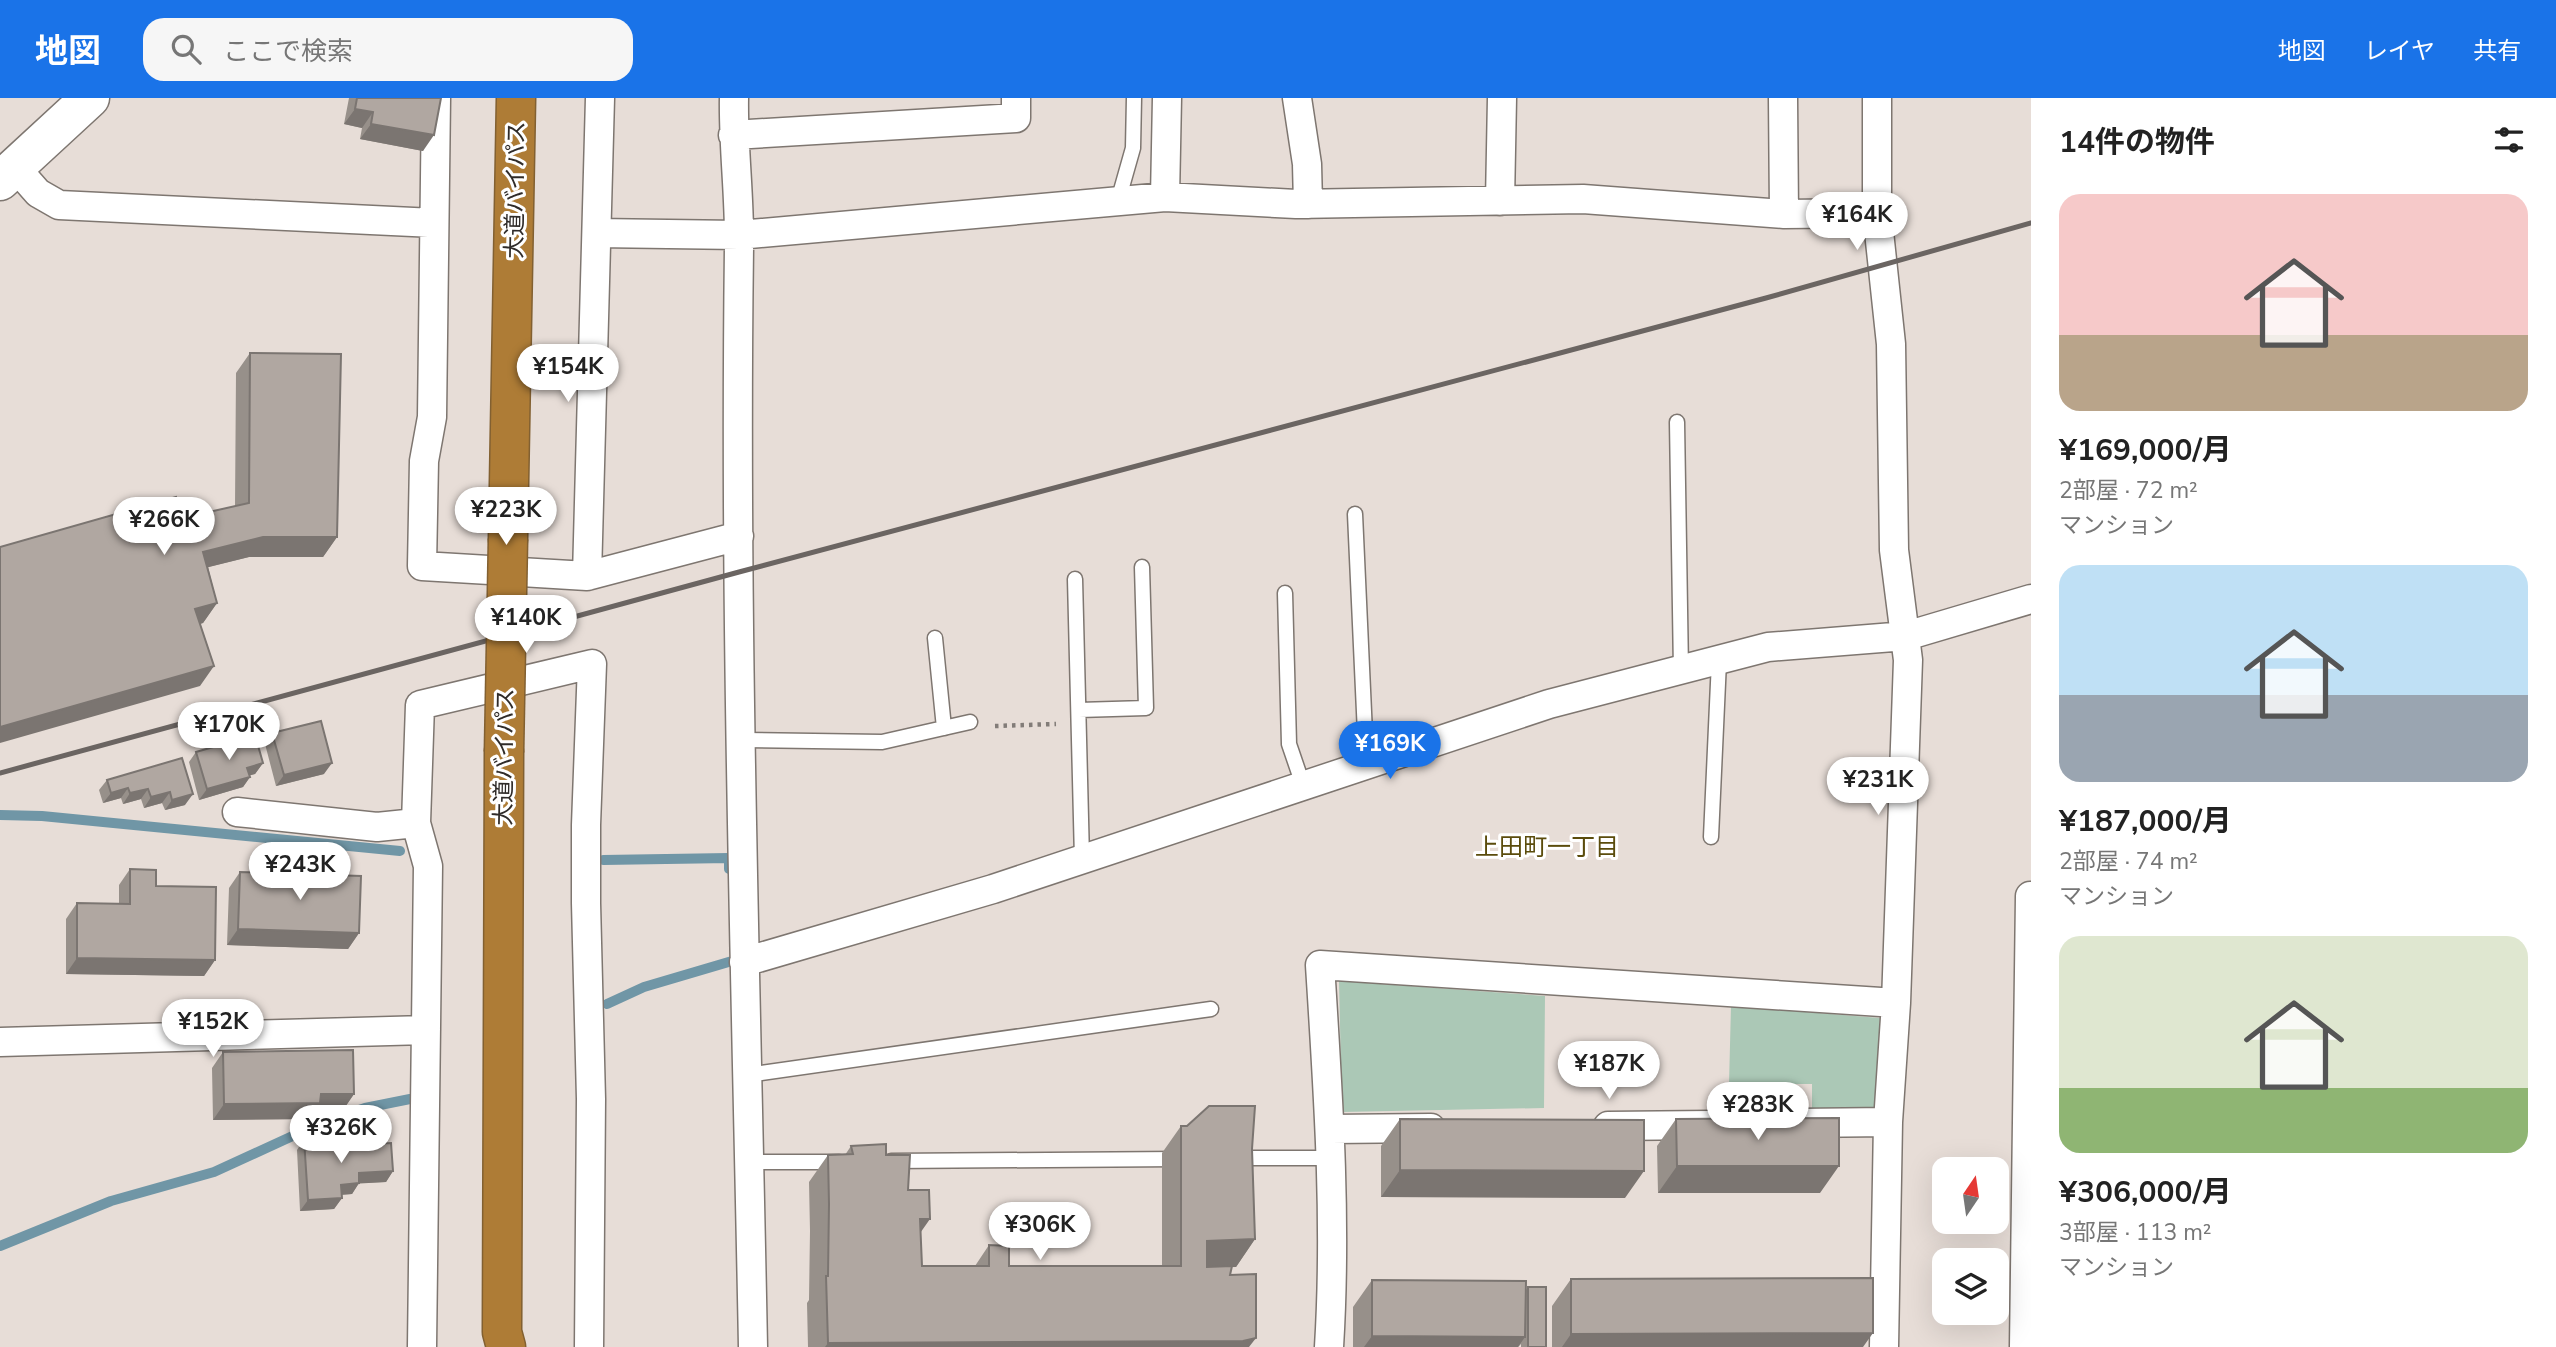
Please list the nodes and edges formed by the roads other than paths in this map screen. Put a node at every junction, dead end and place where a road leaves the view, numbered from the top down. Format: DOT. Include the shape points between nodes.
graph roads {
  1 [pos="90,98"];
  2 [pos="436,98"];
  3 [pos="516,98"];
  4 [pos="600,98"];
  5 [pos="734,98"];
  6 [pos="1016,98"];
  7 [pos="1133,98"];
  8 [pos="1167,98"];
  9 [pos="1297,98"];
  10 [pos="1502,98"];
  11 [pos="1783,98"];
  12 [pos="1877,98"];
  13 [pos="733,135"];
  14 [pos="8,174"];
  15 [pos="1165,197"];
  16 [pos="1118,201"];
  17 [pos="1500,201"];
  18 [pos="1308,204"];
  19 [pos="1877,213"];
  20 [pos="1784,215"];
  21 [pos="434,223"];
  22 [pos="597,233"];
  23 [pos="739,235"];
  24 [pos="1677,422"];
  25 [pos="1355,514"];
  26 [pos="738,536"];
  27 [pos="1142,567"];
  28 [pos="587,576"];
  29 [pos="1075,579"];
  30 [pos="1285,593"];
  31 [pos="2031,599"];
  32 [pos="1906,636"];
  33 [pos="935,638"];
  34 [pos="1719,661"];
  35 [pos="1681,671"];
  36 [pos="1079,717"];
  37 [pos="970,722"];
  38 [pos="944,728"];
  39 [pos="741,740"];
  40 [pos="1373,761"];
  41 [pos="1303,785"];
  42 [pos="237,812"];
  43 [pos="416,823"];
  44 [pos="1711,837"];
  45 [pos="1082,859"];
  46 [pos="2030,896"];
  47 [pos="744,962"];
  48 [pos="1896,1003"];
  49 [pos="1211,1009"];
  50 [pos="426,1030"];
  51 [pos="0,1042"];
  52 [pos="747,1075"];
  53 [pos="1888,1122"];
  54 [pos="1735,1124"];
  55 [pos="1777,1124"];
  56 [pos="1582,1126"];
  57 [pos="1456,1128"];
  58 [pos="1331,1129"];
  59 [pos="1331,1158"];
  60 [pos="1193,1159"];
  61 [pos="1220,1159"];
  62 [pos="750,1162"];
  63 [pos="501,1342"];
  64 [pos="422,1347"];
  65 [pos="589,1347"];
  66 [pos="753,1347"];
  67 [pos="1329,1347"];
  68 [pos="1884,1347"];
  69 [pos="2024,1347"];
  1 -- 14 [label="main road"];
  2 -- 21 [label="street"];
  3 -- 63 [label="highway, 大道バイパス, bridge" via="504,752"];
  4 -- 22 [label="street"];
  5 -- 13 [label="street"];
  6 -- 13 [label="street" via="1016,118"];
  7 -- 16 [label="lane" via="1133,148"];
  8 -- 15 [label="street"];
  9 -- 18 [label="street"];
  10 -- 17 [label="street"];
  11 -- 20 [label="street"];
  12 -- 19 [label="street"];
  13 -- 23 [label="street"];
  14 -- 21 [label="street" via="60,205"];
  15 -- 16 [label="street"];
  15 -- 18 [label="street"];
  16 -- 23 [label="street"];
  17 -- 18 [label="street"];
  17 -- 20 [label="street" via="1583,199"];
  19 -- 20 [label="street"];
  19 -- 32 [label="street" via="1891,344 1894,550"];
  21 -- 28 [label="street" via="432,417 424,461 422,566"];
  22 -- 23 [label="street"];
  22 -- 28 [label="street"];
  23 -- 26 [label="street"];
  24 -- 35 [label="lane"];
  25 -- 40 [label="lane" via="1365,734"];
  26 -- 28 [label="street"];
  26 -- 39 [label="street"];
  27 -- 36 [label="lane" via="1146,708"];
  29 -- 36 [label="lane"];
  30 -- 41 [label="lane" via="1289,744"];
  31 -- 32 [label="street"];
  32 -- 34 [label="street" via="1768,647"];
  32 -- 48 [label="street"];
  33 -- 38 [label="lane"];
  34 -- 35 [label="street"];
  34 -- 44 [label="lane"];
  35 -- 40 [label="street" via="1549,704"];
  36 -- 45 [label="lane"];
  37 -- 38 [label="lane"];
  38 -- 39 [label="lane" via="882,742"];
  39 -- 47 [label="street"];
  40 -- 41 [label="street"];
  41 -- 45 [label="street"];
  42 -- 43 [label="street" via="377,827"];
  43 -- 50 [label="street" via="428,866"];
  43 -- 65 [label="street" via="420,705 592,664 586,891 591,1099"];
  45 -- 47 [label="street"];
  46 -- 69 [label="street"];
  47 -- 52 [label="street"];
  48 -- 53 [label="street"];
  48 -- 58 [label="street" via="1320,965"];
  49 -- 52 [label="lane"];
  50 -- 51 [label="street"];
  50 -- 64 [label="street"];
  52 -- 62 [label="street"];
  53 -- 55 [label="street"];
  53 -- 68 [label="street"];
  54 -- 56 [label="street"];
  57 -- 58 [label="street"];
  58 -- 59 [label="street"];
  59 -- 61 [label="lane"];
  59 -- 67 [label="street"];
  60 -- 62 [label="lane"];
  62 -- 66 [label="street"];
}
